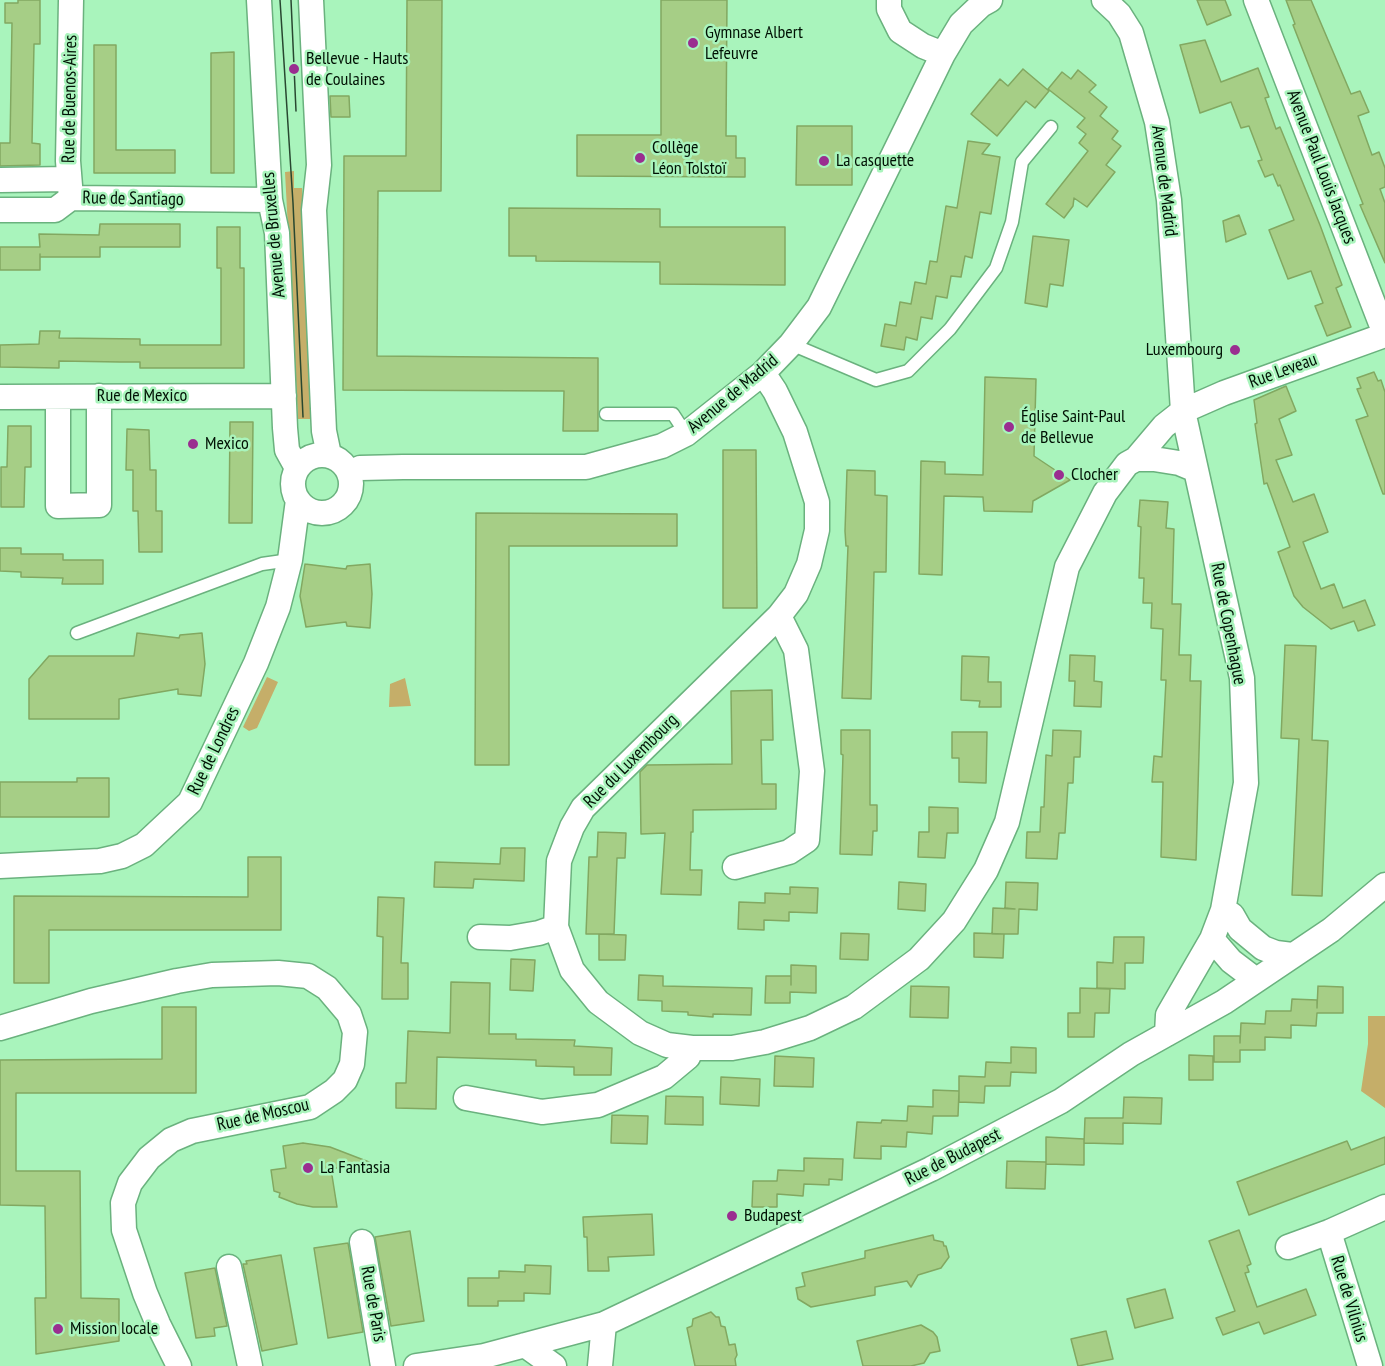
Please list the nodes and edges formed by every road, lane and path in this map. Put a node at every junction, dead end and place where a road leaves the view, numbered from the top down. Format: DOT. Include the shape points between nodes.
graph roads {
  1 [pos="71,0"];
  2 [pos="260,0"];
  3 [pos="311,0"];
  4 [pos="889,0"];
  5 [pos="990,0"];
  6 [pos="1104,0"];
  7 [pos="1256,0"];
  8 [pos="943,54"];
  9 [pos="1051,127"];
  10 [pos="0,180"];
  11 [pos="70,189"];
  12 [pos="270,200"];
  13 [pos="0,210"];
  14 [pos="1385,334"];
  15 [pos="791,344"];
  16 [pos="763,373"];
  17 [pos="99,396"];
  18 [pos="284,396"];
  19 [pos="0,397"];
  20 [pos="58,397"];
  21 [pos="1183,411"];
  22 [pos="606,414"];
  23 [pos="686,434"];
  24 [pos="329,455"];
  25 [pos="1136,459"];
  26 [pos="297,468"];
  27 [pos="1196,470"];
  28 [pos="350,473"];
  29 [pos="298,500"];
  30 [pos="290,560"];
  31 [pos="779,616"];
  32 [pos="77,633"];
  33 [pos="0,866"];
  34 [pos="735,867"];
  35 [pos="1385,885"];
  36 [pos="1223,910"];
  37 [pos="556,927"];
  38 [pos="480,937"];
  39 [pos="1212,939"];
  40 [pos="1292,956"];
  41 [pos="1256,980"];
  42 [pos="0,1028"];
  43 [pos="1167,1034"];
  44 [pos="692,1048"];
  45 [pos="466,1098"];
  46 [pos="1385,1207"];
  47 [pos="1329,1232"];
  48 [pos="362,1242"];
  49 [pos="1288,1247"];
  50 [pos="229,1267"];
  51 [pos="604,1324"];
  52 [pos="525,1345"];
  53 [pos="179,1366"];
  54 [pos="250,1366"];
  55 [pos="383,1366"];
  56 [pos="416,1366"];
  57 [pos="554,1366"];
  58 [pos="600,1366"];
  59 [pos="1370,1366"];
  1 -- 11 [label="street, Rue de Buenos-Aires"];
  2 -- 12 [label="street, Avenue de Bruxelles"];
  3 -- 24 [label="street" via="319,165 314,218 324,430"];
  4 -- 8 [label="street" via="889,9 900,31"];
  5 -- 8 [label="street, Avenue de Madrid" via="961,24"];
  6 -- 21 [label="street, Avenue de Madrid" via="1131,33 1157,122 1169,200"];
  7 -- 14 [label="street, Avenue Paul Louis Jacques"];
  8 -- 15 [label="street, Avenue de Madrid" via="819,307"];
  9 -- 15 [label="lane" via="1022,162 1012,222 996,268 950,329 908,371 876,380"];
  10 -- 11 [label="street, Rue de Santiago"];
  11 -- 12 [label="street, Rue de Santiago"];
  11 -- 13 [label="street, Rue de Santiago" via="55,210"];
  12 -- 18 [label="street, Avenue de Bruxelles" via="277,233"];
  14 -- 21 [label="street, Rue Leveau"];
  15 -- 16 [label="street, Avenue de Madrid"];
  16 -- 23 [label="street, Avenue de Madrid"];
  16 -- 31 [label="street, Rue du Luxembourg" via="795,432 817,502 817,530 809,564 796,594"];
  17 -- 18 [label="street, Rue de Mexico"];
  17 -- 20 [label="street, Rue de Mexico"];
  17 -- 20 [label="street" via="99,505 58,506"];
  18 -- 26 [label="street, Avenue de Bruxelles" via="287,450"];
  19 -- 20 [label="street, Rue de Mexico"];
  21 -- 25 [label="street, Rue du Luxembourg" via="1164,426"];
  21 -- 27 [label="street, Rue de Copenhague"];
  22 -- 23 [label="lane" via="673,414"];
  23 -- 28 [label="street, Avenue de Madrid" via="662,446 586,467 403,466 360,468"];
  24 -- 26 [label="street" via="316,455"];
  24 -- 28 [label="street"];
  25 -- 27 [label="street" via="1179,463"];
  25 -- 44 [label="street, Rue du Luxembourg" via="1127,464 1105,493 1066,567 1007,822 986,870 954,921 919,959 854,1007 819,1024 765,1042 732,1048"];
  26 -- 29 [label="street" via="293,486"];
  27 -- 36 [label="street, Rue de Copenhague" via="1242,678 1246,783"];
  28 -- 29 [label="street" via="348,500 329,513 305,508"];
  29 -- 30 [label="street, Rue de Londres"];
  30 -- 32 [label="lane" via="262,564"];
  30 -- 33 [label="street, Rue de Londres" via="278,607 256,663 190,802 144,845 122,856 100,861"];
  31 -- 34 [label="street" via="796,650 812,771 807,840 789,852"];
  31 -- 37 [label="street, Rue du Luxembourg" via="583,808 559,861"];
  35 -- 40 [label="street, Rue de Budapest"];
  36 -- 39 [label="street, Rue de Copenhague"];
  36 -- 40 [label="street" via="1263,948"];
  37 -- 38 [label="street" via="510,938"];
  37 -- 44 [label="street, Rue du Luxembourg" via="572,970 598,1002 640,1033 667,1045"];
  39 -- 41 [label="street" via="1230,961"];
  39 -- 43 [label="street, Rue de Copenhague" via="1168,1016"];
  40 -- 41 [label="street, Rue de Budapest"];
  41 -- 43 [label="street, Rue de Budapest"];
  42 -- 53 [label="street, Rue de Moscou" via="91,1001 212,975 308,976 327,988 349,1014 355,1032 353,1057 345,1080 334,1091 310,1107 192,1131 171,1140 149,1158 130,1183 123,1203 124,1230 145,1293"];
  43 -- 51 [label="street, Rue de Budapest" via="1060,1101 931,1169"];
  44 -- 45 [label="street" via="688,1057 664,1077 598,1105 542,1112"];
  46 -- 47 [label="street, Rue de Vilnius"];
  47 -- 49 [label="street, Rue de Vilnius"];
  47 -- 59 [label="street, Rue de Vilnius"];
  48 -- 55 [label="street, Rue de Paris"];
  50 -- 54 [label="street"];
  51 -- 52 [label="street, Rue de Budapest"];
  51 -- 58 [label="street"];
  52 -- 56 [label="street, Rue de Budapest" via="484,1356"];
  52 -- 57 [label="street"];
}
